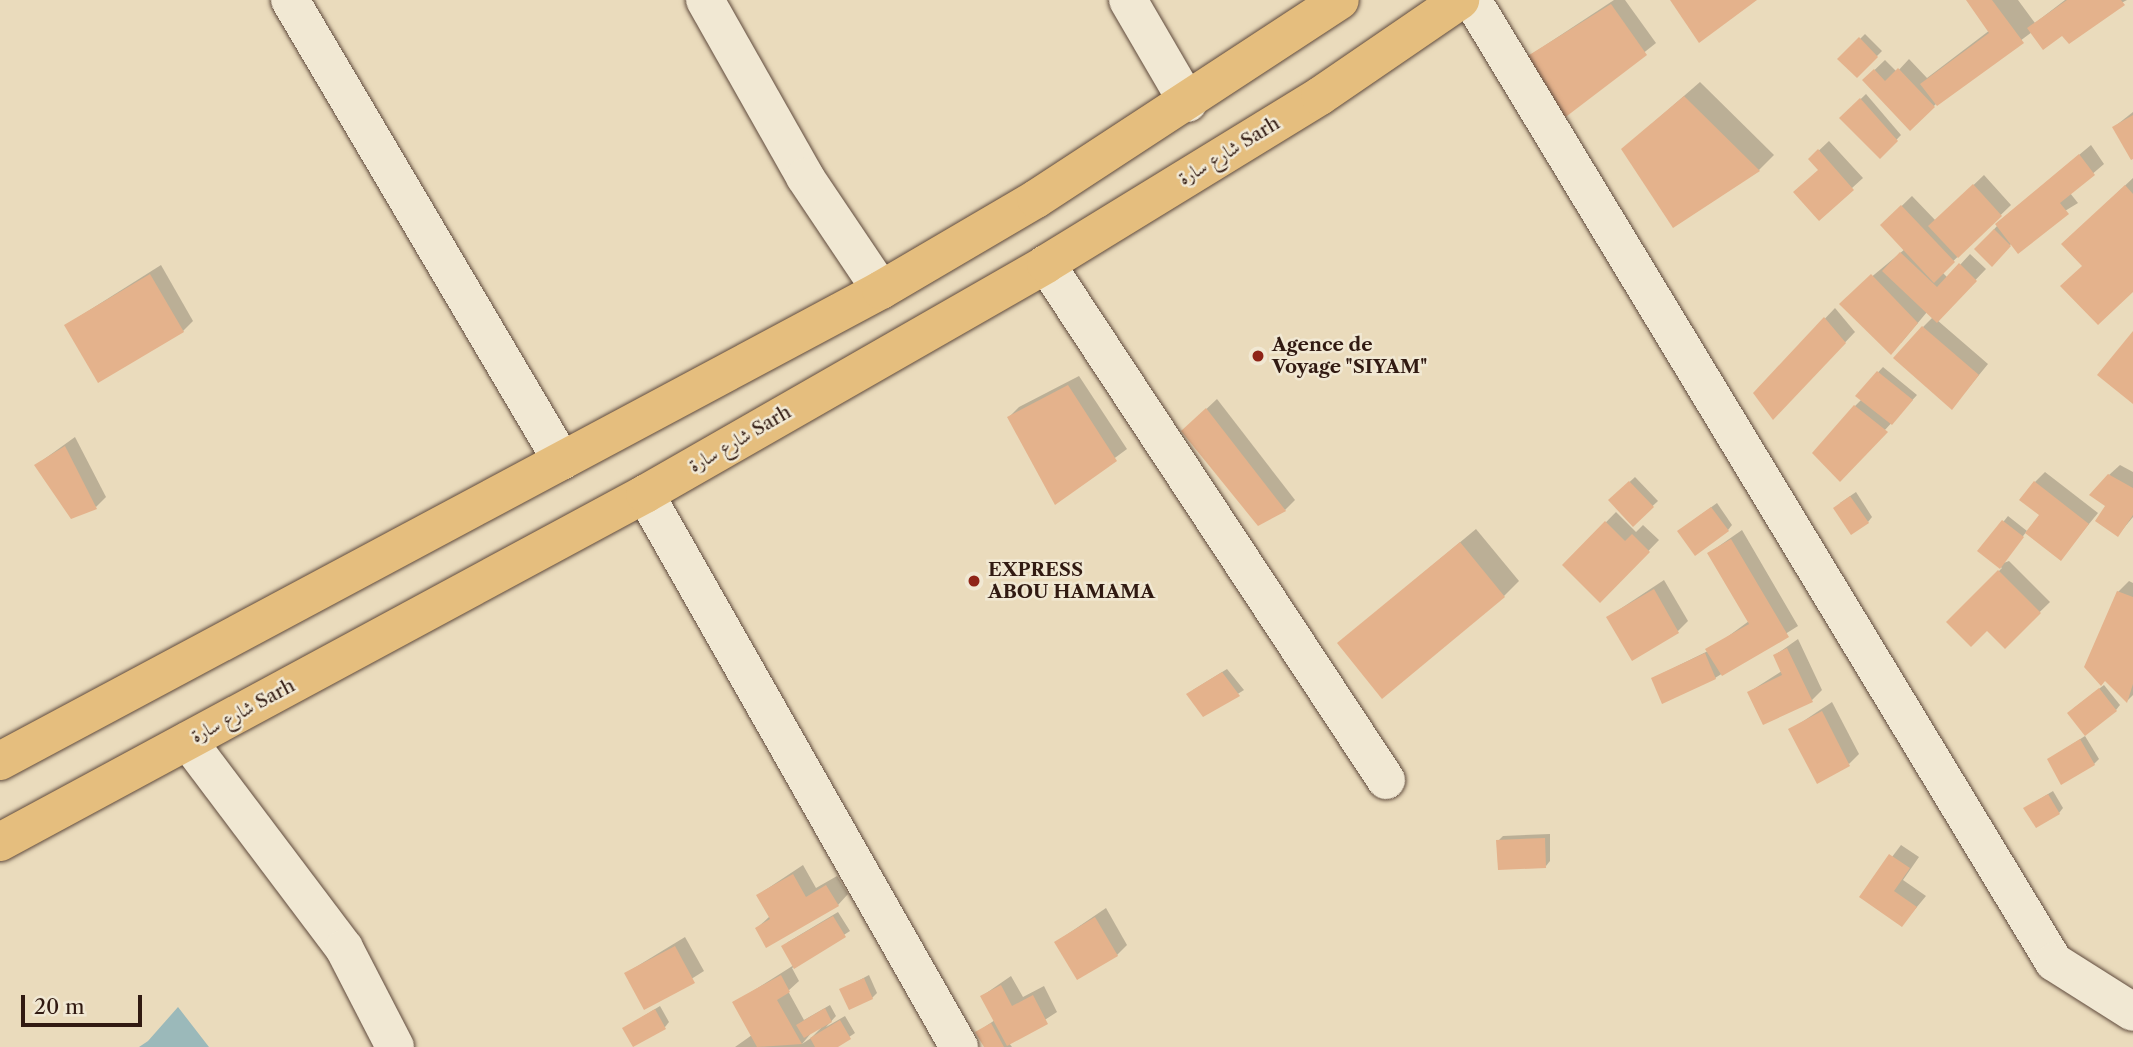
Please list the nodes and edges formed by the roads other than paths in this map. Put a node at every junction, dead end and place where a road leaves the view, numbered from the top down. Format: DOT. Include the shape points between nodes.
graph roads {
  1 [pos="705,0"];
  2 [pos="1128,0"];
  3 [pos="1340,0"];
  4 [pos="1460,0"];
  5 [pos="1472,0"];
  6 [pos="293,1"];
  7 [pos="1188,103"];
  8 [pos="1046,264"];
  9 [pos="881,290"];
  10 [pos="562,461"];
  11 [pos="645,494"];
  12 [pos="187,741"];
  13 [pos="0,761"];
  14 [pos="1386,779"];
  15 [pos="0,842"];
  16 [pos="2133,1012"];
  17 [pos="395,1047"];
  18 [pos="958,1047"];
  1 -- 9 [label="street" via="805,177"];
  2 -- 7 [label="street"];
  3 -- 7 [label="highway"];
  4 -- 8 [label="highway, شارع سارة Sarh" via="1320,96"];
  5 -- 16 [label="street" via="2054,962"];
  6 -- 10 [label="street"];
  7 -- 9 [label="highway"];
  8 -- 11 [label="highway, شارع سارة Sarh"];
  8 -- 14 [label="street"];
  9 -- 10 [label="highway"];
  10 -- 13 [label="highway"];
  11 -- 12 [label="highway, شارع سارة Sarh"];
  11 -- 18 [label="street"];
  12 -- 15 [label="highway, شارع سارة Sarh"];
  12 -- 17 [label="street" via="344,948"];
}
